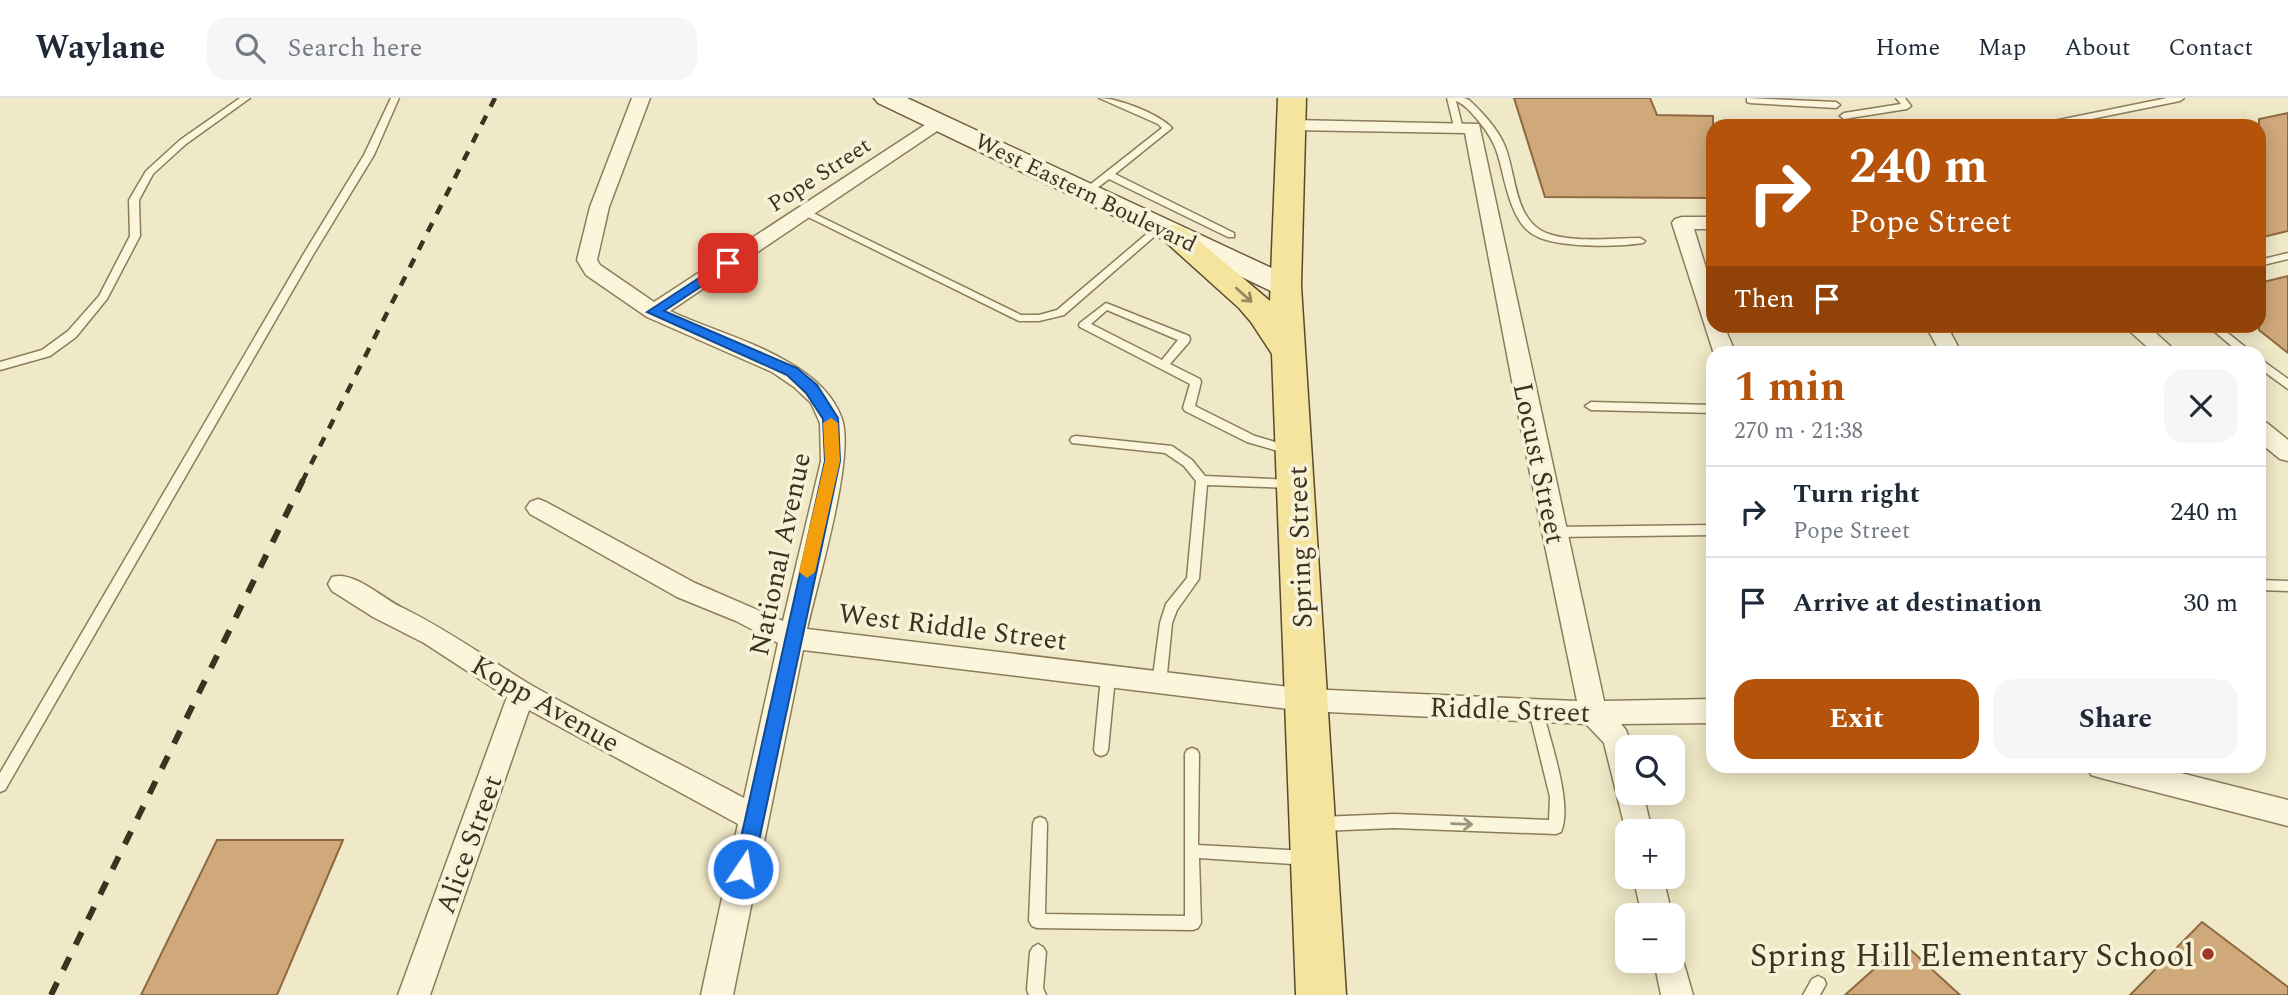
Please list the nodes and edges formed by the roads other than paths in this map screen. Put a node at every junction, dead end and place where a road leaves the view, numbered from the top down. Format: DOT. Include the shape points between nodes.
graph roads {
  1 [pos="246,98"];
  2 [pos="395,98"];
  3 [pos="641,98"];
  4 [pos="887,98"];
  5 [pos="1103,98"];
  6 [pos="1451,98"];
  7 [pos="1900,98"];
  8 [pos="2180,98"];
  9 [pos="1750,100"];
  10 [pos="1833,101"];
  11 [pos="1292,112"];
  12 [pos="1844,116"];
  13 [pos="1846,119"];
  14 [pos="2078,119"];
  15 [pos="940,122"];
  16 [pos="1466,129"];
  17 [pos="1109,175"];
  18 [pos="1085,193"];
  19 [pos="805,212"];
  20 [pos="1706,223"];
  21 [pos="1166,231"];
  22 [pos="1231,235"];
  23 [pos="1640,241"];
  24 [pos="2288,256"];
  25 [pos="2266,261"];
  26 [pos="1285,286"];
  27 [pos="1706,300"];
  28 [pos="654,312"];
  29 [pos="2144,333"];
  30 [pos="2222,333"];
  31 [pos="2159,346"];
  32 [pos="2239,346"];
  33 [pos="1288,353"];
  34 [pos="0,366"];
  35 [pos="1163,366"];
  36 [pos="2266,368"];
  37 [pos="2288,385"];
  38 [pos="1591,407"];
  39 [pos="1706,409"];
  40 [pos="2266,435"];
  41 [pos="1076,440"];
  42 [pos="2288,453"];
  43 [pos="1296,468"];
  44 [pos="1202,480"];
  45 [pos="538,508"];
  46 [pos="1706,530"];
  47 [pos="1554,532"];
  48 [pos="341,584"];
  49 [pos="2266,585"];
  50 [pos="2288,586"];
  51 [pos="792,638"];
  52 [pos="1108,677"];
  53 [pos="1158,684"];
  54 [pos="522,693"];
  55 [pos="1306,700"];
  56 [pos="1536,711"];
  57 [pos="1706,711"];
  58 [pos="1593,713"];
  59 [pos="1615,737"];
  60 [pos="1101,750"];
  61 [pos="1192,754"];
  62 [pos="2154,773"];
  63 [pos="2191,778"];
  64 [pos="0,786"];
  65 [pos="2288,813"];
  66 [pos="754,818"];
  67 [pos="1040,824"];
  68 [pos="1313,841"];
  69 [pos="1191,851"];
  70 [pos="1038,952"];
  71 [pos="1672,973"];
  72 [pos="414,995"];
  73 [pos="717,995"];
  74 [pos="1038,995"];
  75 [pos="1321,995"];
  76 [pos="1677,995"];
  1 -- 34 [label="lane" via="183,142 149,173 134,200 135,236 103,298 72,334 46,353"];
  2 -- 64 [label="lane" via="369,155"];
  3 -- 28 [label="street, National Avenue" via="610,177 587,260 593,270"];
  4 -- 15 [label="main road, West Eastern Boulevard"];
  5 -- 17 [label="lane" via="1168,128"];
  6 -- 16 [label="lane"];
  6 -- 23 [label="lane" via="1470,105 1494,134 1521,215 1530,228 1565,240"];
  7 -- 12 [label="lane" via="1908,106"];
  8 -- 14 [label="lane"];
  9 -- 10 [label="lane"];
  10 -- 12 [label="lane"];
  11 -- 16 [label="street"];
  11 -- 26 [label="main road, Spring Street"];
  12 -- 13 [label="lane"];
  15 -- 18 [label="main road, West Eastern Boulevard"];
  15 -- 19 [label="street, Pope Street"];
  16 -- 47 [label="street, Locust Street"];
  17 -- 18 [label="lane"];
  17 -- 22 [label="lane"];
  18 -- 21 [label="main road, West Eastern Boulevard"];
  19 -- 21 [label="lane" via="1019,318 1060,313"];
  19 -- 28 [label="street, Pope Street"];
  20 -- 27 [label="street" via="1682,223"];
  21 -- 26 [label="main road, West Eastern Boulevard"];
  21 -- 33 [label="main road, one-way" via="1250,300"];
  24 -- 25 [label="lane"];
  26 -- 33 [label="main road, Spring Street"];
  28 -- 51 [label="street, National Avenue" via="792,372 811,389 830,418 833,461"];
  29 -- 31 [label="street"];
  30 -- 32 [label="lane"];
  33 -- 43 [label="main road, Spring Street"];
  35 -- 35 [label="lane" via="1143,356 1084,325 1106,306 1185,339"];
  35 -- 43 [label="lane" via="1196,382 1188,408"];
  36 -- 37 [label="lane"];
  38 -- 39 [label="lane"];
  40 -- 42 [label="street"];
  41 -- 44 [label="lane" via="1168,449"];
  43 -- 44 [label="lane"];
  43 -- 55 [label="main road, Spring Street"];
  44 -- 53 [label="lane" via="1193,579 1171,608 1166,623"];
  45 -- 51 [label="street, West Riddle Street" via="686,590"];
  46 -- 47 [label="lane"];
  47 -- 58 [label="street, Locust Street"];
  48 -- 54 [label="street, Kopp Avenue" via="433,635"];
  49 -- 50 [label="lane"];
  51 -- 52 [label="street, West Riddle Street"];
  51 -- 66 [label="street, National Avenue"];
  52 -- 53 [label="street, West Riddle Street"];
  52 -- 60 [label="lane"];
  53 -- 55 [label="street, West Riddle Street"];
  54 -- 66 [label="street, Kopp Avenue"];
  54 -- 72 [label="street, Alice Street"];
  55 -- 56 [label="street, Riddle Street"];
  55 -- 68 [label="main road, Spring Street"];
  56 -- 58 [label="street, Riddle Street"];
  68 -- 56 [label="lane, one-way" via="1394,821 1556,827 1558,797"];
  57 -- 58 [label="street, Riddle Street"];
  58 -- 59 [label="street, Locust Street"];
  61 -- 69 [label="lane"];
  62 -- 63 [label="street"];
  63 -- 65 [label="street"];
  66 -- 73 [label="street, National Avenue"];
  67 -- 69 [label="lane" via="1037,921 1193,923"];
  68 -- 69 [label="lane"];
  68 -- 75 [label="main road, Spring Street"];
  70 -- 74 [label="lane"];
  71 -- 76 [label="street"];
}
